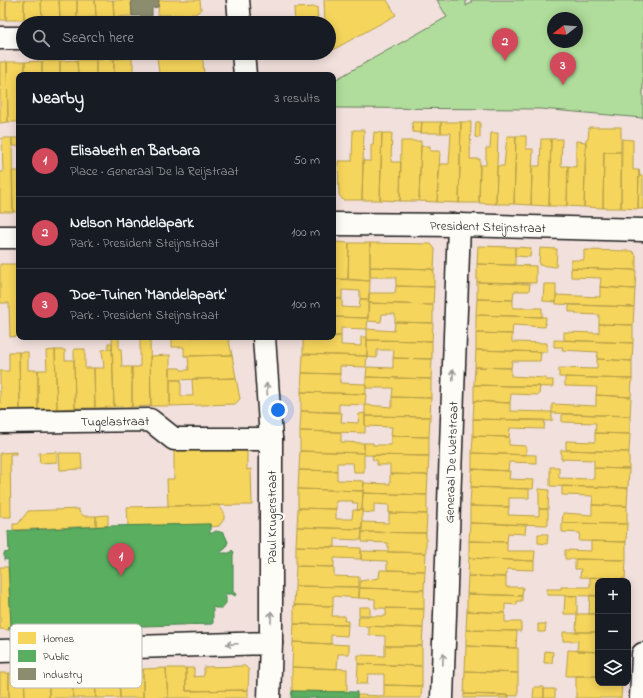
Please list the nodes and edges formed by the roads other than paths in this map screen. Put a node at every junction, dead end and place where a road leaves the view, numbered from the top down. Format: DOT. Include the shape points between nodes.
graph roads {
  1 [pos="238,0"];
  2 [pos="239,16"];
  3 [pos="0,38"];
  4 [pos="16,38"];
  5 [pos="244,60"];
  6 [pos="245,72"];
  7 [pos="336,224"];
  8 [pos="458,225"];
  9 [pos="643,230"];
  10 [pos="16,236"];
  11 [pos="0,237"];
  12 [pos="264,340"];
  13 [pos="0,422"];
  14 [pos="271,439"];
  15 [pos="271,643"];
  16 [pos="142,647"];
  17 [pos="0,651"];
  18 [pos="10,651"];
  19 [pos="643,654"];
  20 [pos="269,698"];
  21 [pos="442,698"];
  22 [pos="641,698"];
  1 -- 2 [label="street"];
  3 -- 4 [label="street"];
  5 -- 6 [label="street"];
  7 -- 8 [label="street, President Steijnstraat"];
  8 -- 9 [label="street, President Steijnstraat"];
  21 -- 8 [label="street, Generaal De Wetstraat, one-way"];
  10 -- 11 [label="street"];
  14 -- 12 [label="street, Paul Krugerstraat, one-way"];
  13 -- 14 [label="street, Tugelastraat" via="150,420 174,439"];
  15 -- 14 [label="street, Paul Krugerstraat, one-way"];
  15 -- 16 [label="street, one-way"];
  15 -- 20 [label="street, Paul Krugerstraat"];
  18 -- 17 [label="street, one-way"];
  19 -- 22 [label="street"];
}
